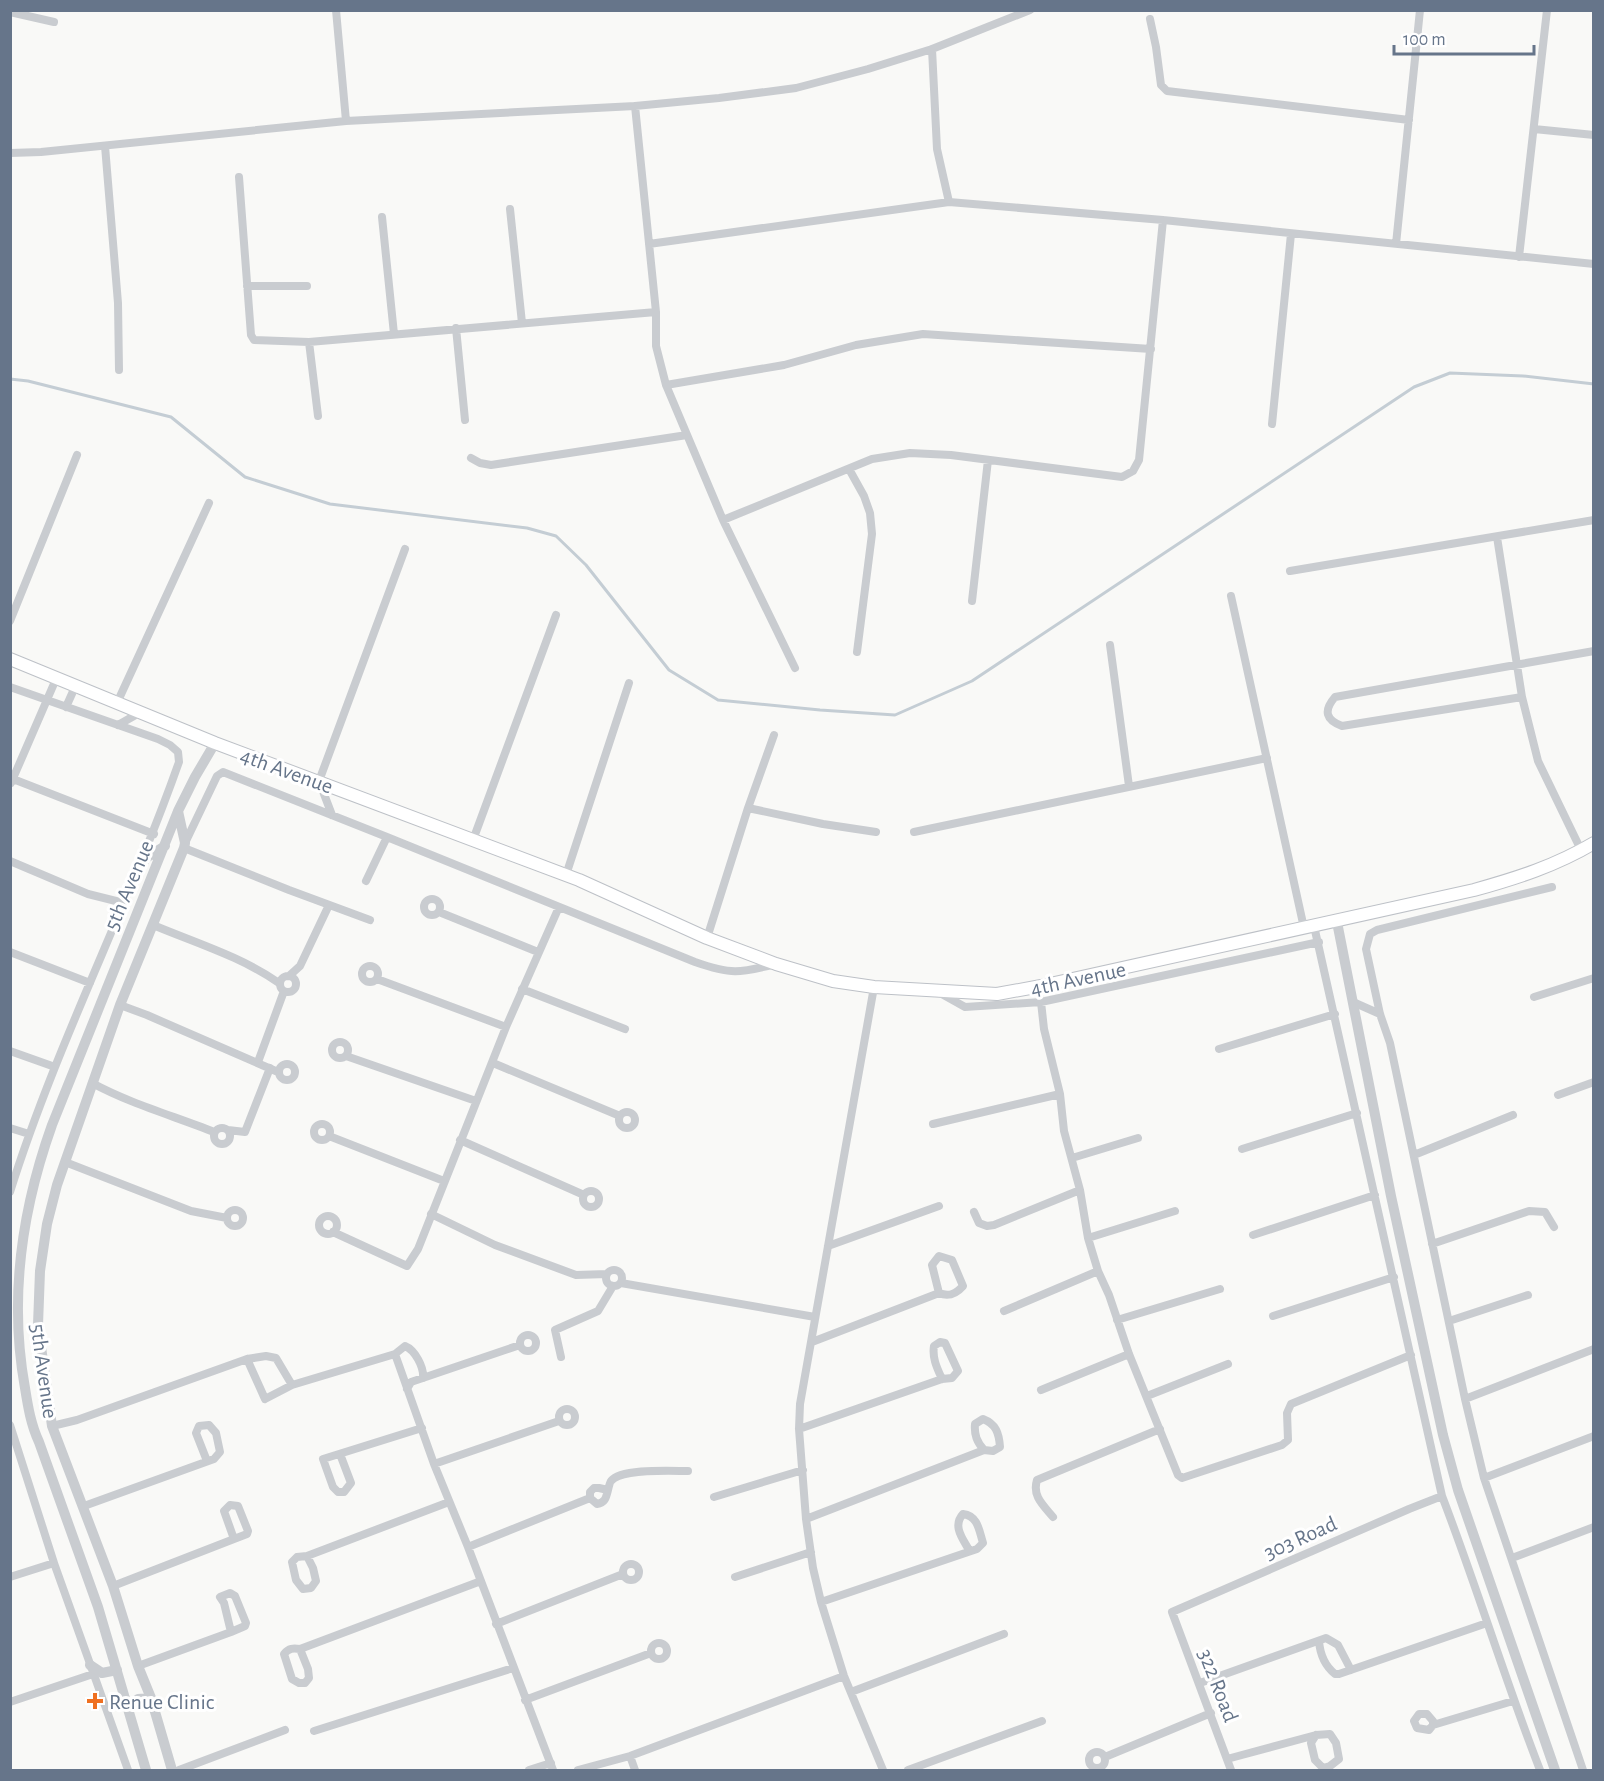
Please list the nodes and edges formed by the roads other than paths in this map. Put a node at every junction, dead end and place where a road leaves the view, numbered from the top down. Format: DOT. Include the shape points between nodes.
graph roads {
  1 [pos="336,10"];
  2 [pos="1030,10"];
  3 [pos="1420,10"];
  4 [pos="1547,10"];
  5 [pos="10,12"];
  6 [pos="1150,19"];
  7 [pos="54,22"];
  8 [pos="932,49"];
  9 [pos="635,106"];
  10 [pos="1409,120"];
  11 [pos="346,121"];
  12 [pos="1534,129"];
  13 [pos="1593,135"];
  14 [pos="105,146"];
  15 [pos="10,153"];
  16 [pos="239,177"];
  17 [pos="949,202"];
  18 [pos="510,209"];
  19 [pos="382,217"];
  20 [pos="1163,220"];
  21 [pos="1291,234"];
  22 [pos="649,244"];
  23 [pos="1396,244"];
  24 [pos="1519,256"];
  25 [pos="1593,264"];
  26 [pos="248,286"];
  27 [pos="307,286"];
  28 [pos="656,312"];
  29 [pos="522,323"];
  30 [pos="456,328"];
  31 [pos="393,334"];
  32 [pos="309,342"];
  33 [pos="1151,350"];
  34 [pos="119,370"];
  35 [pos="666,385"];
  36 [pos="318,416"];
  37 [pos="465,420"];
  38 [pos="1272,424"];
  39 [pos="687,435"];
  40 [pos="77,454"];
  41 [pos="471,458"];
  42 [pos="988,460"];
  43 [pos="849,469"];
  44 [pos="209,503"];
  45 [pos="723,520"];
  46 [pos="1593,520"];
  47 [pos="1497,537"];
  48 [pos="405,549"];
  49 [pos="1290,571"];
  50 [pos="1231,596"];
  51 [pos="972,600"];
  52 [pos="556,615"];
  53 [pos="10,621"];
  54 [pos="1110,645"];
  55 [pos="1593,651"];
  56 [pos="857,652"];
  57 [pos="10,659"];
  58 [pos="1518,666"];
  59 [pos="795,668"];
  60 [pos="56,680"];
  61 [pos="629,683"];
  62 [pos="10,687"];
  63 [pos="75,687"];
  64 [pos="1522,697"];
  65 [pos="47,701"];
  66 [pos="117,703"];
  67 [pos="66,707"];
  68 [pos="141,712"];
  69 [pos="118,725"];
  70 [pos="774,735"];
  71 [pos="215,743"];
  72 [pos="1268,758"];
  73 [pos="12,781"];
  74 [pos="319,781"];
  75 [pos="1129,786"];
  76 [pos="748,808"];
  77 [pos="178,811"];
  78 [pos="332,815"];
  79 [pos="876,832"];
  80 [pos="914,832"];
  81 [pos="154,834"];
  82 [pos="387,837"];
  83 [pos="473,840"];
  84 [pos="1593,843"];
  85 [pos="184,845"];
  86 [pos="166,846"];
  87 [pos="1581,850"];
  88 [pos="10,861"];
  89 [pos="137,873"];
  90 [pos="566,875"];
  91 [pos="366,881"];
  92 [pos="1552,887"];
  93 [pos="124,903"];
  94 [pos="329,905"];
  95 [pos="559,907"];
  96 [pos="439,912"];
  97 [pos="370,920"];
  98 [pos="1337,922"];
  99 [pos="153,925"];
  100 [pos="1309,927"];
  101 [pos="707,938"];
  102 [pos="1319,942"];
  103 [pos="10,952"];
  104 [pos="538,952"];
  105 [pos="776,964"];
  106 [pos="289,976"];
  107 [pos="1593,978"];
  108 [pos="377,979"];
  109 [pos="90,983"];
  110 [pos="282,987"];
  111 [pos="874,987"];
  112 [pos="522,989"];
  113 [pos="937,991"];
  114 [pos="1534,997"];
  115 [pos="1041,1002"];
  116 [pos="1353,1002"];
  117 [pos="120,1005"];
  118 [pos="1335,1014"];
  119 [pos="1380,1014"];
  120 [pos="506,1027"];
  121 [pos="625,1029"];
  122 [pos="1219,1049"];
  123 [pos="10,1051"];
  124 [pos="346,1056"];
  125 [pos="258,1062"];
  126 [pos="493,1063"];
  127 [pos="55,1067"];
  128 [pos="1593,1082"];
  129 [pos="92,1083"];
  130 [pos="1060,1094"];
  131 [pos="1558,1095"];
  132 [pos="476,1101"];
  133 [pos="1357,1113"];
  134 [pos="1513,1115"];
  135 [pos="620,1116"];
  136 [pos="933,1124"];
  137 [pos="10,1128"];
  138 [pos="228,1130"];
  139 [pos="214,1132"];
  140 [pos="29,1134"];
  141 [pos="329,1137"];
  142 [pos="1138,1138"];
  143 [pos="460,1140"];
  144 [pos="1242,1149"];
  145 [pos="1414,1155"];
  146 [pos="1071,1158"];
  147 [pos="65,1162"];
  148 [pos="444,1181"];
  149 [pos="1080,1190"];
  150 [pos="10,1192"];
  151 [pos="584,1195"];
  152 [pos="1375,1195"];
  153 [pos="939,1206"];
  154 [pos="1175,1211"];
  155 [pos="974,1212"];
  156 [pos="431,1214"];
  157 [pos="226,1218"];
  158 [pos="1554,1227"];
  159 [pos="333,1232"];
  160 [pos="1253,1235"];
  161 [pos="1088,1238"];
  162 [pos="1432,1244"];
  163 [pos="828,1246"];
  164 [pos="1098,1271"];
  165 [pos="607,1274"];
  166 [pos="1394,1278"];
  167 [pos="617,1285"];
  168 [pos="1220,1289"];
  169 [pos="939,1293"];
  170 [pos="1528,1295"];
  171 [pos="1004,1311"];
  172 [pos="1273,1316"];
  173 [pos="815,1317"];
  174 [pos="1117,1320"];
  175 [pos="1449,1321"];
  176 [pos="812,1342"];
  177 [pos="520,1345"];
  178 [pos="1593,1349"];
  179 [pos="395,1354"];
  180 [pos="1129,1354"];
  181 [pos="1411,1355"];
  182 [pos="561,1357"];
  183 [pos="248,1359"];
  184 [pos="1228,1364"];
  185 [pos="423,1378"];
  186 [pos="942,1379"];
  187 [pos="292,1386"];
  188 [pos="407,1389"];
  189 [pos="1041,1390"];
  190 [pos="1147,1396"];
  191 [pos="1465,1399"];
  192 [pos="559,1421"];
  193 [pos="10,1425"];
  194 [pos="52,1426"];
  195 [pos="423,1428"];
  196 [pos="799,1429"];
  197 [pos="1160,1429"];
  198 [pos="1593,1436"];
  199 [pos="14,1450"];
  200 [pos="984,1450"];
  201 [pos="340,1454"];
  202 [pos="207,1461"];
  203 [pos="434,1464"];
  204 [pos="803,1470"];
  205 [pos="688,1471"];
  206 [pos="1484,1478"];
  207 [pos="1442,1496"];
  208 [pos="714,1497"];
  209 [pos="449,1502"];
  210 [pos="84,1506"];
  211 [pos="1053,1517"];
  212 [pos="806,1519"];
  213 [pos="1593,1527"];
  214 [pos="234,1539"];
  215 [pos="468,1547"];
  216 [pos="969,1550"];
  217 [pos="811,1552"];
  218 [pos="307,1556"];
  219 [pos="1512,1558"];
  220 [pos="54,1563"];
  221 [pos="623,1574"];
  222 [pos="10,1577"];
  223 [pos="735,1577"];
  224 [pos="481,1581"];
  225 [pos="113,1586"];
  226 [pos="821,1602"];
  227 [pos="1172,1612"];
  228 [pos="1487,1623"];
  229 [pos="496,1624"];
  230 [pos="231,1632"];
  231 [pos="1004,1634"];
  232 [pos="1319,1641"];
  233 [pos="300,1649"];
  234 [pos="651,1653"];
  235 [pos="138,1666"];
  236 [pos="513,1668"];
  237 [pos="92,1669"];
  238 [pos="117,1670"];
  239 [pos="1351,1670"];
  240 [pos="844,1676"];
  241 [pos="1200,1683"];
  242 [pos="851,1692"];
  243 [pos="151,1698"];
  244 [pos="525,1700"];
  245 [pos="1513,1701"];
  246 [pos="10,1702"];
  247 [pos="128,1709"];
  248 [pos="1211,1713"];
  249 [pos="1042,1721"];
  250 [pos="1433,1725"];
  251 [pos="285,1730"];
  252 [pos="314,1731"];
  253 [pos="1316,1735"];
  254 [pos="630,1756"];
  255 [pos="1105,1756"];
  256 [pos="1227,1759"];
  257 [pos="552,1767"];
  258 [pos="128,1770"];
  259 [pos="146,1770"];
  260 [pos="172,1770"];
  261 [pos="179,1770"];
  262 [pos="530,1770"];
  263 [pos="578,1770"];
  264 [pos="635,1770"];
  265 [pos="883,1770"];
  266 [pos="908,1770"];
  267 [pos="1231,1770"];
  268 [pos="1540,1770"];
  269 [pos="1556,1770"];
  270 [pos="1583,1770"];
  1 -- 11 [label="street"];
  2 -- 8 [label="street"];
  3 -- 10 [label="street"];
  4 -- 12 [label="street"];
  5 -- 7 [label="street"];
  6 -- 10 [label="street" via="1161,85 1167,91"];
  8 -- 9 [label="street" via="796,88"];
  8 -- 17 [label="street" via="937,149"];
  9 -- 11 [label="street"];
  9 -- 22 [label="street"];
  10 -- 23 [label="street"];
  11 -- 14 [label="street"];
  12 -- 13 [label="street"];
  12 -- 24 [label="street"];
  14 -- 15 [label="street"];
  14 -- 34 [label="street" via="118,303"];
  16 -- 26 [label="street"];
  17 -- 20 [label="street"];
  17 -- 22 [label="street"];
  18 -- 29 [label="street"];
  19 -- 31 [label="street"];
  20 -- 21 [label="street"];
  20 -- 33 [label="street"];
  21 -- 23 [label="street"];
  21 -- 38 [label="street"];
  22 -- 28 [label="street"];
  23 -- 24 [label="street"];
  24 -- 25 [label="street"];
  26 -- 27 [label="street"];
  26 -- 32 [label="street" via="254,340"];
  28 -- 29 [label="street"];
  28 -- 35 [label="street" via="656,346"];
  29 -- 30 [label="street"];
  30 -- 31 [label="street"];
  30 -- 37 [label="street"];
  31 -- 32 [label="street"];
  32 -- 36 [label="street"];
  33 -- 35 [label="street" via="923,334"];
  33 -- 42 [label="street" via="1139,460 1133,471 1122,477"];
  35 -- 39 [label="street"];
  39 -- 41 [label="street" via="491,465"];
  39 -- 45 [label="street"];
  40 -- 53 [label="street"];
  42 -- 43 [label="street" via="910,453 872,459"];
  42 -- 51 [label="street"];
  43 -- 45 [label="street"];
  43 -- 56 [label="street" via="864,496 872,534"];
  44 -- 66 [label="street"];
  45 -- 59 [label="street"];
  46 -- 47 [label="street"];
  47 -- 49 [label="street"];
  47 -- 58 [label="street"];
  48 -- 74 [label="street"];
  50 -- 72 [label="street"];
  52 -- 83 [label="street"];
  54 -- 75 [label="street"];
  55 -- 58 [label="street"];
  57 -- 60 [label="main road, 4th Avenue"];
  58 -- 64 [label="street"];
  58 -- 64 [label="street" via="1335,697 1329,704 1328,715 1332,722 1342,726"];
  60 -- 63 [label="main road, 4th Avenue"];
  60 -- 65 [label="street"];
  61 -- 90 [label="street"];
  62 -- 65 [label="street"];
  63 -- 66 [label="main road, 4th Avenue"];
  63 -- 67 [label="street"];
  64 -- 87 [label="street" via="1538,761"];
  65 -- 67 [label="street"];
  65 -- 73 [label="street"];
  66 -- 68 [label="main road, 4th Avenue"];
  67 -- 69 [label="street"];
  68 -- 69 [label="street"];
  68 -- 71 [label="main road, 4th Avenue"];
  69 -- 81 [label="street" via="158,739 178,752 179,762"];
  70 -- 76 [label="street"];
  71 -- 74 [label="main road, 4th Avenue"];
  71 -- 77 [label="street, 5th Avenue"];
  72 -- 75 [label="street"];
  72 -- 100 [label="street"];
  73 -- 81 [label="street"];
  74 -- 78 [label="street"];
  74 -- 83 [label="main road, 4th Avenue"];
  75 -- 80 [label="street"];
  76 -- 79 [label="street"];
  76 -- 101 [label="street"];
  77 -- 85 [label="street"];
  77 -- 86 [label="street, 5th Avenue"];
  78 -- 82 [label="street"];
  78 -- 85 [label="street" via="223,772 217,776"];
  81 -- 89 [label="street"];
  82 -- 91 [label="street"];
  82 -- 95 [label="street"];
  83 -- 90 [label="main road, 4th Avenue"];
  84 -- 87 [label="main road, 4th Avenue"];
  85 -- 94 [label="street"];
  85 -- 99 [label="street"];
  86 -- 89 [label="street" via="147,858"];
  86 -- 238 [label="street, 5th Avenue" via="41,1154 25,1219 18,1297 22,1371 32,1427"];
  87 -- 98 [label="main road, 4th Avenue" via="1520,877"];
  88 -- 93 [label="street" via="88,894"];
  89 -- 93 [label="street"];
  90 -- 101 [label="main road, 4th Avenue"];
  92 -- 119 [label="street" via="1370,934 1366,949"];
  93 -- 109 [label="street"];
  94 -- 97 [label="street"];
  94 -- 106 [label="street" via="300,966"];
  95 -- 104 [label="street"];
  95 -- 105 [label="street" via="714,969 738,972"];
  96 -- 104 [label="street"];
  98 -- 100 [label="main road, 4th Avenue"];
  98 -- 116 [label="street"];
  99 -- 110 [label="street" via="240,960"];
  99 -- 117 [label="street"];
  100 -- 102 [label="street"];
  100 -- 113 [label="main road, 4th Avenue" via="997,994"];
  101 -- 105 [label="main road, 4th Avenue"];
  102 -- 115 [label="street"];
  102 -- 118 [label="street"];
  103 -- 109 [label="street"];
  104 -- 112 [label="street"];
  105 -- 111 [label="main road, 4th Avenue" via="833,981"];
  106 -- 110 [label="street" via="284,976"];
  106 -- 110 [label="street" via="294,978 295,986 289,992"];
  107 -- 114 [label="street"];
  108 -- 120 [label="street"];
  109 -- 127 [label="street"];
  110 -- 125 [label="street"];
  111 -- 113 [label="main road, 4th Avenue"];
  111 -- 163 [label="street"];
  112 -- 120 [label="street"];
  112 -- 121 [label="street"];
  113 -- 115 [label="street" via="965,1007"];
  115 -- 130 [label="street"];
  116 -- 119 [label="street"];
  116 -- 269 [label="street" via="1443,1435 1458,1490"];
  117 -- 125 [label="street"];
  117 -- 129 [label="street"];
  118 -- 122 [label="street"];
  118 -- 133 [label="street"];
  119 -- 145 [label="street"];
  120 -- 126 [label="street"];
  123 -- 127 [label="street"];
  124 -- 132 [label="street"];
  125 -- 138 [label="street" via="274,1070 245,1131"];
  126 -- 132 [label="street"];
  126 -- 135 [label="street"];
  127 -- 140 [label="street"];
  128 -- 131 [label="street"];
  129 -- 139 [label="street" via="121,1098"];
  129 -- 147 [label="street"];
  130 -- 136 [label="street"];
  130 -- 146 [label="street"];
  132 -- 143 [label="street"];
  133 -- 144 [label="street"];
  133 -- 152 [label="street"];
  134 -- 145 [label="street"];
  137 -- 140 [label="street"];
  138 -- 139 [label="street"];
  138 -- 139 [label="street" via="230,1137 225,1143 216,1141"];
  140 -- 150 [label="street"];
  141 -- 148 [label="street"];
  142 -- 146 [label="street"];
  143 -- 148 [label="street"];
  143 -- 151 [label="street"];
  145 -- 162 [label="street"];
  146 -- 149 [label="street"];
  147 -- 157 [label="street" via="191,1211"];
  147 -- 194 [label="street" via="47,1224 40,1271 38,1325"];
  148 -- 156 [label="street"];
  149 -- 155 [label="street" via="994,1225 979,1223"];
  149 -- 161 [label="street"];
  152 -- 160 [label="street"];
  152 -- 166 [label="street"];
  153 -- 163 [label="street"];
  154 -- 161 [label="street"];
  156 -- 159 [label="street" via="418,1250 407,1266"];
  156 -- 165 [label="street" via="495,1245 576,1275"];
  158 -- 162 [label="street" via="1545,1212 1529,1211"];
  161 -- 164 [label="street"];
  162 -- 175 [label="street"];
  163 -- 173 [label="street"];
  164 -- 171 [label="street"];
  164 -- 174 [label="street"];
  165 -- 167 [label="street" via="606,1280"];
  165 -- 167 [label="street" via="620,1272 622,1279"];
  166 -- 172 [label="street"];
  166 -- 181 [label="street"];
  167 -- 173 [label="street"];
  167 -- 182 [label="street" via="598,1311 555,1330"];
  168 -- 174 [label="street"];
  169 -- 169 [label="street" via="957,1293 963,1286 952,1260 939,1256 932,1265"];
  169 -- 176 [label="street"];
  170 -- 175 [label="street"];
  173 -- 176 [label="street"];
  174 -- 180 [label="street"];
  175 -- 191 [label="street"];
  176 -- 196 [label="street"];
  177 -- 185 [label="street"];
  178 -- 191 [label="street"];
  179 -- 185 [label="street" via="405,1346 412,1348 424,1372"];
  179 -- 187 [label="street"];
  179 -- 188 [label="street"];
  180 -- 189 [label="street"];
  180 -- 190 [label="street"];
  181 -- 197 [label="street" via="1291,1404 1287,1413 1288,1440 1282,1444 1182,1478 1175,1471"];
  181 -- 207 [label="street"];
  183 -- 187 [label="street" via="276,1358"];
  183 -- 187 [label="street" via="265,1399"];
  183 -- 194 [label="street"];
  184 -- 190 [label="street"];
  185 -- 188 [label="street" via="411,1382"];
  186 -- 196 [label="street"];
  188 -- 195 [label="street"];
  190 -- 197 [label="street"];
  191 -- 206 [label="street"];
  192 -- 203 [label="street"];
  193 -- 199 [label="street"];
  194 -- 210 [label="street"];
  195 -- 201 [label="street"];
  195 -- 203 [label="street"];
  196 -- 204 [label="street"];
  197 -- 211 [label="street" via="1038,1479 1037,1499"];
  198 -- 206 [label="street"];
  199 -- 220 [label="street"];
  200 -- 212 [label="street"];
  202 -- 210 [label="street"];
  203 -- 209 [label="street"];
  204 -- 208 [label="street"];
  204 -- 212 [label="street"];
  205 -- 215 [label="street" via="638,1471 610,1481 608,1490 594,1488 590,1498"];
  206 -- 219 [label="street"];
  207 -- 227 [label="street, 303 Road"];
  207 -- 228 [label="street"];
  209 -- 215 [label="street"];
  209 -- 218 [label="street"];
  210 -- 225 [label="street"];
  212 -- 217 [label="street"];
  213 -- 219 [label="street"];
  214 -- 225 [label="street"];
  215 -- 224 [label="street"];
  216 -- 226 [label="street"];
  217 -- 223 [label="street"];
  217 -- 226 [label="street"];
  219 -- 270 [label="street"];
  220 -- 222 [label="street"];
  220 -- 237 [label="street"];
  221 -- 229 [label="street"];
  224 -- 229 [label="street"];
  224 -- 233 [label="street"];
  225 -- 235 [label="street"];
  226 -- 240 [label="street"];
  227 -- 241 [label="street, 322 Road"];
  228 -- 239 [label="street"];
  228 -- 245 [label="street"];
  229 -- 236 [label="street"];
  230 -- 235 [label="street"];
  231 -- 242 [label="street"];
  232 -- 239 [label="street" via="1326,1638 1338,1645"];
  232 -- 239 [label="street" via="1320,1653 1329,1669 1335,1674"];
  232 -- 241 [label="street"];
  234 -- 244 [label="street"];
  235 -- 243 [label="street"];
  236 -- 244 [label="street"];
  236 -- 252 [label="street"];
  237 -- 238 [label="street" via="102,1673"];
  237 -- 246 [label="street"];
  237 -- 258 [label="street"];
  238 -- 247 [label="street, 5th Avenue"];
  240 -- 242 [label="street"];
  240 -- 254 [label="street"];
  241 -- 248 [label="street, 322 Road"];
  242 -- 265 [label="street"];
  243 -- 247 [label="street" via="138,1699"];
  243 -- 260 [label="street"];
  244 -- 257 [label="street"];
  245 -- 250 [label="street"];
  245 -- 268 [label="street"];
  247 -- 259 [label="street, 5th Avenue"];
  248 -- 255 [label="street"];
  248 -- 256 [label="street, 322 Road"];
  249 -- 266 [label="street"];
  251 -- 261 [label="street"];
  253 -- 256 [label="street"];
  254 -- 263 [label="street"];
  254 -- 264 [label="street"];
  256 -- 267 [label="street, 322 Road"];
  257 -- 262 [label="street"];
}
